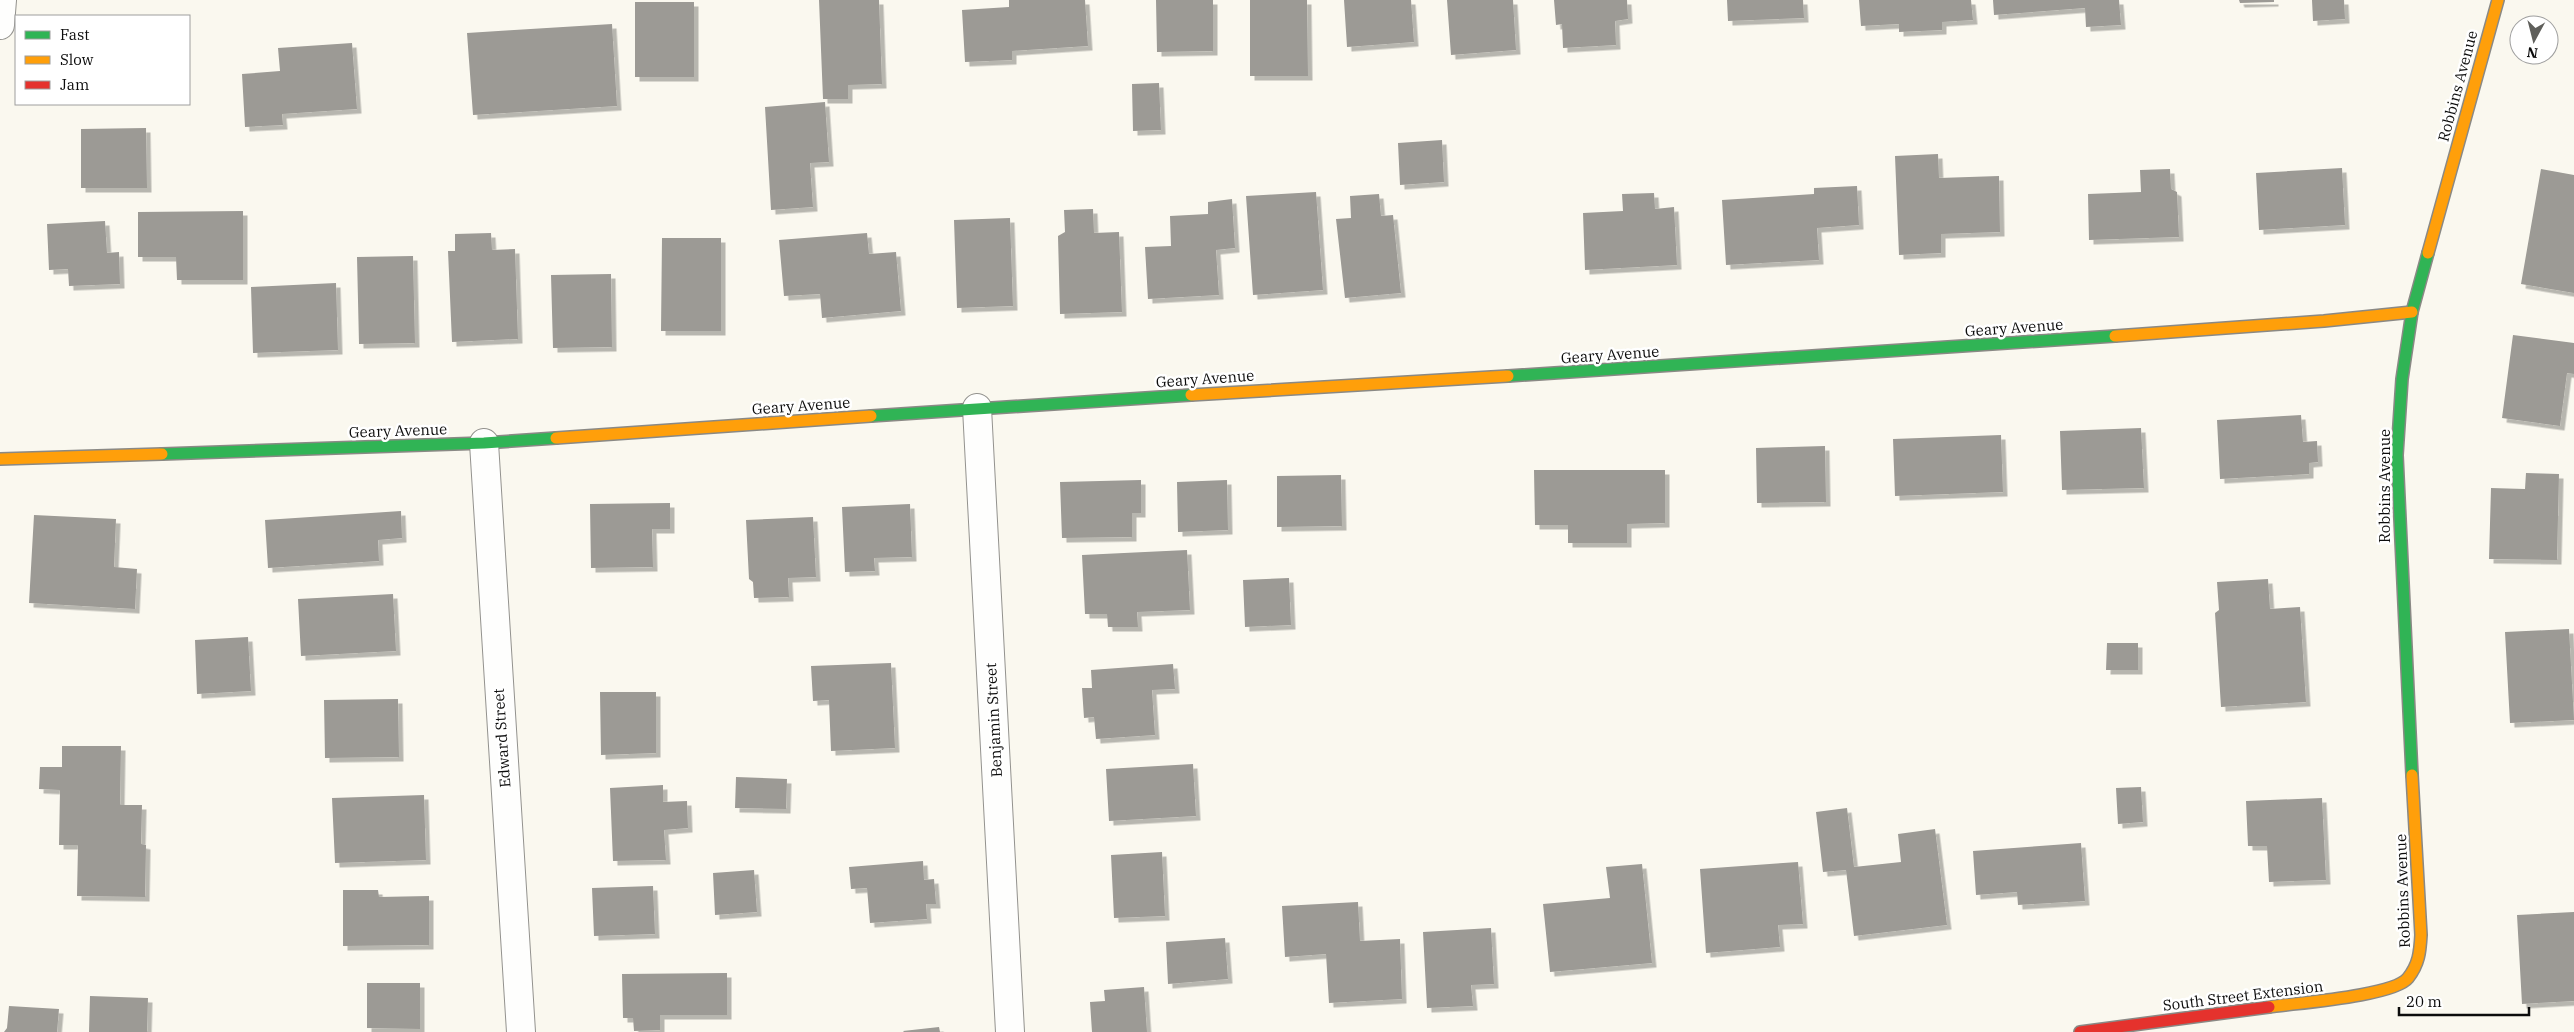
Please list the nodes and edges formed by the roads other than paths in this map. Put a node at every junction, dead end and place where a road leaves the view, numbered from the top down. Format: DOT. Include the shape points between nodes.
graph roads {
  1 [pos="2,0"];
  2 [pos="2498,0"];
  3 [pos="0,25"];
  4 [pos="2412,312"];
  5 [pos="977,408"];
  6 [pos="484,444"];
  7 [pos="0,458"];
  8 [pos="2407,980"];
  9 [pos="521,1032"];
  10 [pos="1010,1032"];
  11 [pos="2080,1032"];
  1 -- 3 [label="street"];
  2 -- 4 [label="street, Robbins Avenue"];
  4 -- 5 [label="street, Geary Avenue" via="1830,356"];
  4 -- 8 [label="street, Robbins Avenue" via="2402,379 2397,455 2421,935 2420,958"];
  5 -- 6 [label="street, Geary Avenue"];
  5 -- 10 [label="street, Benjamin Street"];
  6 -- 7 [label="street, Geary Avenue"];
  6 -- 9 [label="street, Edward Street"];
  8 -- 11 [label="street, South Street Extension" via="2374,993 2333,1000"];
}
